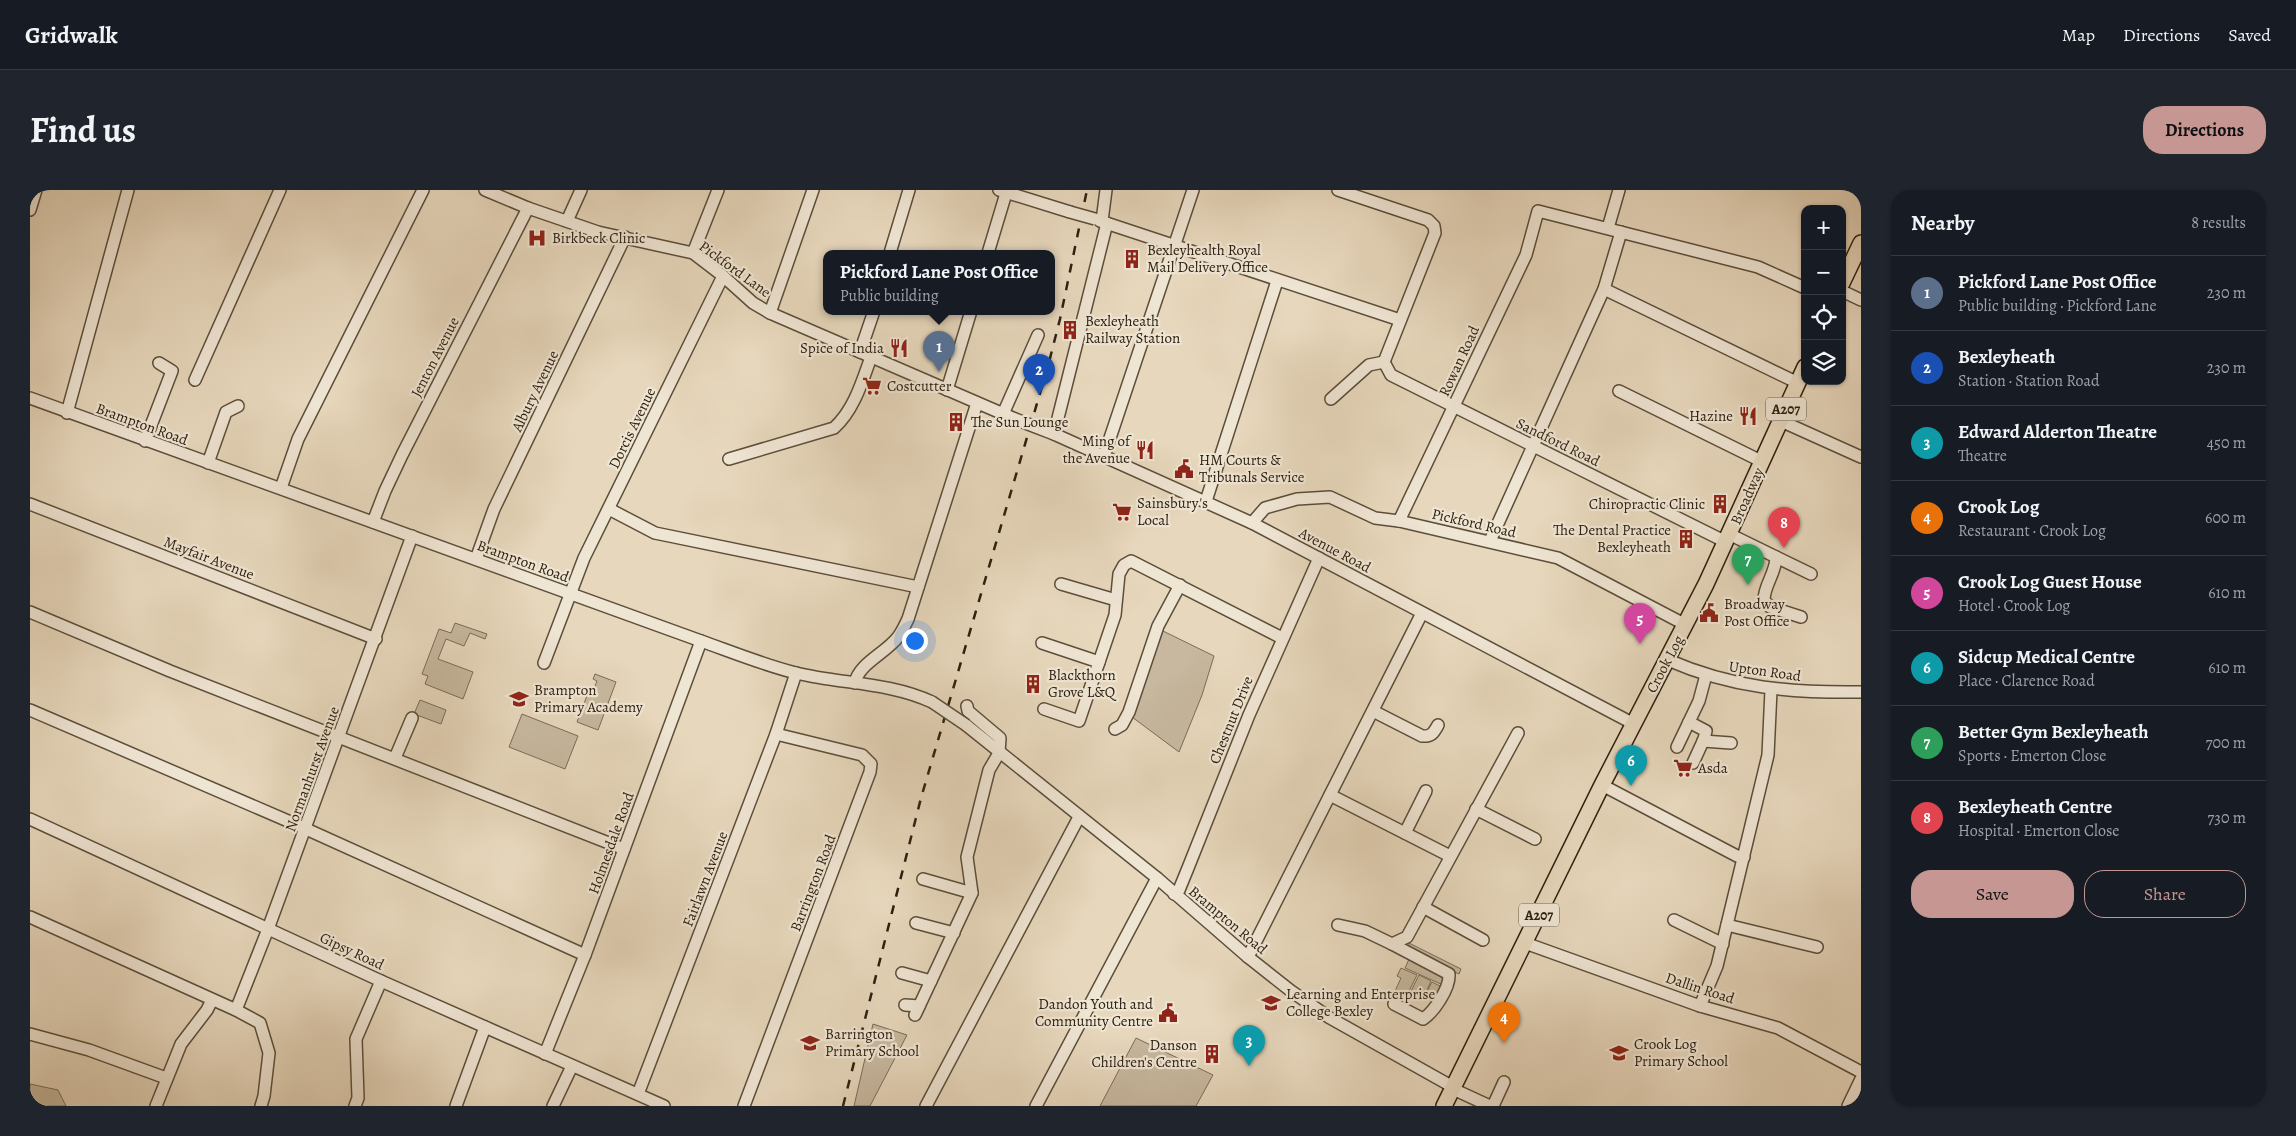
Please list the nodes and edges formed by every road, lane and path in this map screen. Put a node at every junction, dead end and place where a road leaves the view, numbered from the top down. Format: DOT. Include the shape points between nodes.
graph roads {
  1 [pos="36,190"];
  2 [pos="128,190"];
  3 [pos="280,190"];
  4 [pos="423,190"];
  5 [pos="485,190"];
  6 [pos="581,190"];
  7 [pos="718,190"];
  8 [pos="813,190"];
  9 [pos="909,190"];
  10 [pos="1106,190"];
  11 [pos="1193,190"];
  12 [pos="1338,190"];
  13 [pos="1620,190"];
  14 [pos="1004,191"];
  15 [pos="528,208"];
  16 [pos="30,210"];
  17 [pos="1101,221"];
  18 [pos="567,222"];
  19 [pos="1608,228"];
  20 [pos="1621,232"];
  21 [pos="625,237"];
  22 [pos="1861,243"];
  23 [pos="1175,244"];
  24 [pos="891,250"];
  25 [pos="989,250"];
  26 [pos="693,254"];
  27 [pos="1846,275"];
  28 [pos="723,276"];
  29 [pos="1277,281"];
  30 [pos="1801,286"];
  31 [pos="1604,289"];
  32 [pos="1846,293"];
  33 [pos="1861,300"];
  34 [pos="770,313"];
  35 [pos="873,315"];
  36 [pos="970,315"];
  37 [pos="1400,320"];
  38 [pos="1038,335"];
  39 [pos="860,352"];
  40 [pos="871,357"];
  41 [pos="1384,362"];
  42 [pos="159,363"];
  43 [pos="1801,376"];
  44 [pos="195,380"];
  45 [pos="1798,383"];
  46 [pos="947,390"];
  47 [pos="1619,391"];
  48 [pos="30,398"];
  49 [pos="1331,400"];
  50 [pos="977,403"];
  51 [pos="238,406"];
  52 [pos="1454,406"];
  53 [pos="67,413"];
  54 [pos="1003,414"];
  55 [pos="1015,418"];
  56 [pos="1781,421"];
  57 [pos="1054,434"];
  58 [pos="145,441"];
  59 [pos="1532,446"];
  60 [pos="1104,456"];
  61 [pos="1861,457"];
  62 [pos="729,459"];
  63 [pos="1763,462"];
  64 [pos="208,463"];
  65 [pos="281,488"];
  66 [pos="1206,501"];
  67 [pos="30,504"];
  68 [pos="609,509"];
  69 [pos="1399,521"];
  70 [pos="373,522"];
  71 [pos="1252,523"];
  72 [pos="412,536"];
  73 [pos="1728,538"];
  74 [pos="1490,541"];
  75 [pos="1776,557"];
  76 [pos="1319,558"];
  77 [pos="476,559"];
  78 [pos="1811,574"];
  79 [pos="1061,584"];
  80 [pos="1180,585"];
  81 [pos="918,587"];
  82 [pos="570,594"];
  83 [pos="1116,600"];
  84 [pos="30,612"];
  85 [pos="1422,613"];
  86 [pos="1801,616"];
  87 [pos="1686,625"];
  88 [pos="1282,638"];
  89 [pos="376,639"];
  90 [pos="701,641"];
  91 [pos="1042,642"];
  92 [pos="1668,660"];
  93 [pos="1098,662"];
  94 [pos="544,663"];
  95 [pos="796,673"];
  96 [pos="1706,675"];
  97 [pos="855,683"];
  98 [pos="1771,690"];
  99 [pos="1861,692"];
  100 [pos="967,706"];
  101 [pos="1044,709"];
  102 [pos="30,710"];
  103 [pos="1373,710"];
  104 [pos="412,718"];
  105 [pos="1689,722"];
  106 [pos="1438,724"];
  107 [pos="1634,724"];
  108 [pos="1115,729"];
  109 [pos="1518,733"];
  110 [pos="776,734"];
  111 [pos="340,736"];
  112 [pos="1703,741"];
  113 [pos="1731,743"];
  114 [pos="1677,747"];
  115 [pos="1000,754"];
  116 [pos="396,758"];
  117 [pos="1693,763"];
  118 [pos="1602,786"];
  119 [pos="1426,791"];
  120 [pos="1330,795"];
  121 [pos="1476,808"];
  122 [pos="1079,817"];
  123 [pos="30,819"];
  124 [pos="305,830"];
  125 [pos="1405,833"];
  126 [pos="1535,839"];
  127 [pos="624,849"];
  128 [pos="1450,856"];
  129 [pos="1744,857"];
  130 [pos="1157,878"];
  131 [pos="923,879"];
  132 [pos="972,893"];
  133 [pos="1174,894"];
  134 [pos="1423,907"];
  135 [pos="30,917"];
  136 [pos="1674,920"];
  137 [pos="916,923"];
  138 [pos="1338,925"];
  139 [pos="1727,926"];
  140 [pos="268,929"];
  141 [pos="954,933"];
  142 [pos="1483,940"];
  143 [pos="1525,943"];
  144 [pos="1392,944"];
  145 [pos="1723,944"];
  146 [pos="1817,947"];
  147 [pos="585,955"];
  148 [pos="1248,957"];
  149 [pos="902,973"];
  150 [pos="381,981"];
  151 [pos="931,981"];
  152 [pos="212,1000"];
  153 [pos="1394,1004"];
  154 [pos="905,1005"];
  155 [pos="1700,1006"];
  156 [pos="236,1010"];
  157 [pos="485,1027"];
  158 [pos="30,1034"];
  159 [pos="545,1054"];
  160 [pos="572,1066"];
  161 [pos="1861,1072"];
  162 [pos="166,1078"];
  163 [pos="1861,1079"];
  164 [pos="1504,1082"];
  165 [pos="1453,1088"];
  166 [pos="638,1094"];
  167 [pos="156,1106"];
  168 [pos="261,1106"];
  169 [pos="356,1106"];
  170 [pos="456,1106"];
  171 [pos="553,1106"];
  172 [pos="664,1106"];
  173 [pos="744,1106"];
  174 [pos="926,1106"];
  175 [pos="1036,1106"];
  176 [pos="1444,1106"];
  177 [pos="1491,1106"];
  178 [pos="1848,1106"];
  1 -- 16 [label="street"];
  2 -- 53 [label="street"];
  3 -- 44 [label="street"];
  4 -- 65 [label="street" via="298,439"];
  5 -- 15 [label="street, Pickford Lane"];
  6 -- 18 [label="street"];
  7 -- 26 [label="street"];
  8 -- 34 [label="street"];
  9 -- 24 [label="street"];
  10 -- 17 [label="street"];
  11 -- 23 [label="street"];
  12 -- 37 [label="street" via="1428,220 1434,226 1435,233"];
  13 -- 19 [label="street"];
  14 -- 17 [label="street, bridge"];
  14 -- 25 [label="street"];
  15 -- 18 [label="street, Pickford Lane"];
  15 -- 70 [label="street, Jenton Avenue" via="402,454"];
  17 -- 23 [label="street"];
  17 -- 57 [label="street"];
  18 -- 21 [label="street, Pickford Lane"];
  19 -- 20 [label="street"];
  19 -- 52 [label="street, Rowan Road" via="1538,211 1526,255"];
  20 -- 30 [label="street" via="1758,267"];
  20 -- 31 [label="street"];
  21 -- 26 [label="street, Pickford Lane"];
  21 -- 77 [label="street, Albury Avenue" via="494,510"];
  22 -- 27 [label="main road"];
  23 -- 29 [label="street"];
  23 -- 60 [label="street"];
  26 -- 28 [label="street, Pickford Lane"];
  28 -- 34 [label="street, Pickford Lane" via="753,303"];
  28 -- 68 [label="street, Dorcis Avenue"];
  29 -- 37 [label="street"];
  29 -- 66 [label="street"];
  31 -- 45 [label="street"];
  31 -- 59 [label="street"];
  32 -- 33 [label="street"];
  34 -- 39 [label="street, Pickford Lane"];
  35 -- 39 [label="street"];
  36 -- 46 [label="street"];
  37 -- 41 [label="street"];
  38 -- 54 [label="street"];
  39 -- 40 [label="street, Pickford Lane"];
  40 -- 46 [label="street, Pickford Lane"];
  40 -- 62 [label="street" via="845,418 834,428"];
  41 -- 49 [label="street" via="1369,365"];
  41 -- 52 [label="street, Sandford Road" via="1391,375"];
  42 -- 58 [label="street" via="172,371"];
  43 -- 45 [label="main road, Broadway / A207"];
  45 -- 56 [label="main road, Broadway / A207"];
  46 -- 50 [label="street, Pickford Lane"];
  47 -- 63 [label="street"];
  48 -- 53 [label="street, Brampton Road"];
  50 -- 54 [label="street, Pickford Lane"];
  50 -- 81 [label="street"];
  51 -- 64 [label="street" via="226,412"];
  52 -- 59 [label="street, Sandford Road"];
  52 -- 69 [label="street, Rowan Road"];
  53 -- 58 [label="street, Brampton Road"];
  54 -- 55 [label="street, Pickford Lane"];
  55 -- 57 [label="street, Avenue Road, bridge"];
  56 -- 61 [label="street"];
  56 -- 63 [label="main road, Broadway / A207"];
  57 -- 60 [label="street, Avenue Road"];
  58 -- 64 [label="street, Brampton Road"];
  59 -- 73 [label="street, Sandford Road"];
  59 -- 74 [label="street"];
  60 -- 66 [label="street, Avenue Road"];
  63 -- 73 [label="main road, Broadway / A207"];
  64 -- 65 [label="street, Brampton Road"];
  65 -- 70 [label="street, Brampton Road"];
  66 -- 71 [label="street, Avenue Road"];
  67 -- 89 [label="street, Mayfair Avenue"];
  68 -- 81 [label="street" via="654,532"];
  68 -- 82 [label="street, Dorcis Avenue"];
  69 -- 71 [label="street, Pickford Road" via="1375,518 1330,497 1297,499 1265,508"];
  69 -- 74 [label="street, Pickford Road"];
  70 -- 72 [label="street, Brampton Road"];
  71 -- 76 [label="street, Avenue Road"];
  72 -- 77 [label="street, Brampton Road"];
  72 -- 89 [label="street, Normanhurst Avenue"];
  73 -- 75 [label="street, Sandford Road"];
  73 -- 87 [label="main road, Broadway / A207"];
  74 -- 87 [label="street, Pickford Road" via="1558,558"];
  75 -- 78 [label="street, Sandford Road"];
  75 -- 86 [label="street" via="1764,600 1770,607"];
  76 -- 85 [label="street, Avenue Road"];
  76 -- 88 [label="street, Chestnut Drive"];
  77 -- 82 [label="street, Brampton Road"];
  79 -- 83 [label="street"];
  80 -- 83 [label="street" via="1132,561 1124,565 1119,574"];
  80 -- 88 [label="street"];
  80 -- 108 [label="street" via="1158,626 1129,712 1122,725"];
  81 -- 97 [label="street" via="898,638 860,670"];
  82 -- 90 [label="street, Brampton Road"];
  82 -- 94 [label="street, Dorcis Avenue"];
  83 -- 93 [label="street" via="1115,614"];
  84 -- 111 [label="street" via="170,671"];
  85 -- 103 [label="street"];
  85 -- 107 [label="street, Avenue Road"];
  87 -- 92 [label="main road, Crook Log / A207"];
  88 -- 133 [label="street, Chestnut Drive" via="1179,890"];
  89 -- 111 [label="street, Normanhurst Avenue"];
  90 -- 95 [label="street, Brampton Road"];
  90 -- 127 [label="street, Holmesdale Road"];
  91 -- 93 [label="street"];
  92 -- 96 [label="street, Upton Road"];
  92 -- 107 [label="main road, Crook Log / A207"];
  93 -- 101 [label="street" via="1079,720"];
  95 -- 97 [label="street, Brampton Road"];
  95 -- 110 [label="street, Fairlawn Avenue"];
  96 -- 98 [label="street, Upton Road"];
  96 -- 105 [label="street"];
  97 -- 115 [label="street, Brampton Road, bridge" via="906,691 932,702"];
  98 -- 99 [label="street, Upton Road"];
  98 -- 129 [label="street" via="1768,755"];
  100 -- 115 [label="street" via="968,711 1000,738"];
  102 -- 124 [label="street"];
  103 -- 106 [label="street" via="1422,736 1434,734"];
  103 -- 120 [label="street"];
  104 -- 116 [label="street"];
  105 -- 112 [label="street" via="1706,731"];
  105 -- 114 [label="street"];
  107 -- 118 [label="main road, Crook Log / A207"];
  109 -- 121 [label="street"];
  110 -- 166 [label="street, Fairlawn Avenue"];
  110 -- 173 [label="street, Barrington Road" via="862,755 871,764"];
  111 -- 116 [label="street"];
  111 -- 124 [label="street, Normanhurst Avenue"];
  112 -- 113 [label="street"];
  112 -- 117 [label="street"];
  115 -- 122 [label="street, Brampton Road"];
  115 -- 132 [label="street" via="989,770 967,857"];
  116 -- 127 [label="street"];
  118 -- 129 [label="street"];
  118 -- 143 [label="main road, Crook Log / A207"];
  119 -- 125 [label="street"];
  120 -- 125 [label="street"];
  120 -- 148 [label="street"];
  121 -- 126 [label="street"];
  121 -- 128 [label="street"];
  122 -- 130 [label="street, Brampton Road"];
  122 -- 174 [label="street"];
  123 -- 140 [label="street, Gipsy Road"];
  124 -- 140 [label="street, Normanhurst Avenue"];
  124 -- 147 [label="street"];
  125 -- 128 [label="street"];
  127 -- 147 [label="street, Holmesdale Road"];
  128 -- 134 [label="street"];
  129 -- 139 [label="street"];
  130 -- 133 [label="street, Brampton Road"];
  130 -- 175 [label="street"];
  131 -- 132 [label="street"];
  132 -- 141 [label="street"];
  133 -- 148 [label="street, Brampton Road"];
  134 -- 142 [label="street"];
  134 -- 144 [label="street" via="1407,937"];
  135 -- 152 [label="street"];
  136 -- 145 [label="street"];
  137 -- 141 [label="street"];
  138 -- 144 [label="street" via="1365,931"];
  139 -- 145 [label="street"];
  139 -- 146 [label="street"];
  140 -- 150 [label="street, Gipsy Road"];
  140 -- 156 [label="street, Normanhurst Avenue"];
  141 -- 151 [label="street"];
  143 -- 155 [label="street, Dallin Road"];
  143 -- 165 [label="main road, Crook Log / A207"];
  144 -- 153 [label="street" via="1449,974 1450,981 1430,1014 1423,1019"];
  145 -- 155 [label="street"];
  147 -- 159 [label="street, Holmesdale Road"];
  148 -- 165 [label="street, Brampton Road" via="1330,1018"];
  149 -- 151 [label="street"];
  150 -- 157 [label="street, Gipsy Road"];
  150 -- 169 [label="street" via="356,1039"];
  151 -- 154 [label="street" via="917,1011"];
  152 -- 156 [label="street"];
  152 -- 162 [label="street" via="181,1044"];
  155 -- 161 [label="street, Dallin Road" via="1788,1032"];
  156 -- 168 [label="street" via="260,1023 269,1054"];
  157 -- 159 [label="street, Gipsy Road"];
  157 -- 170 [label="street"];
  158 -- 162 [label="street" via="90,1050"];
  159 -- 160 [label="street, Gipsy Road"];
  160 -- 166 [label="street, Gipsy Road"];
  160 -- 171 [label="street"];
  162 -- 167 [label="street"];
  163 -- 178 [label="street"];
  164 -- 177 [label="street"];
  165 -- 176 [label="main road, Crook Log / A207"];
  165 -- 177 [label="street, Brampton Road"];
  166 -- 172 [label="street, Gipsy Road"];
}
